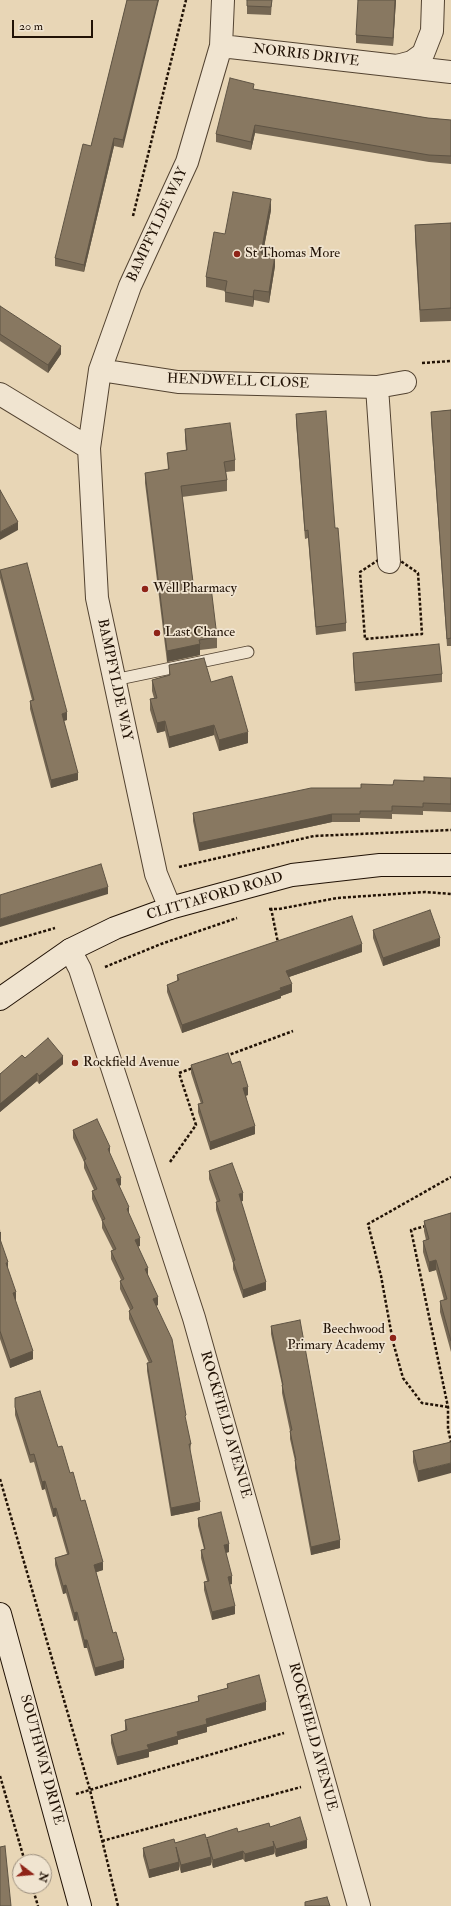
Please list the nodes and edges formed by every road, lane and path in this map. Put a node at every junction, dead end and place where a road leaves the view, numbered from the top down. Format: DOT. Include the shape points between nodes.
graph roads {
  1 [pos="186,0"];
  2 [pos="223,0"];
  3 [pos="433,0"];
  4 [pos="220,46"];
  5 [pos="392,66"];
  6 [pos="451,72"];
  7 [pos="147,158"];
  8 [pos="100,370"];
  9 [pos="405,382"];
  10 [pos="377,387"];
  11 [pos="0,394"];
  12 [pos="89,448"];
  13 [pos="389,558"];
  14 [pos="248,652"];
  15 [pos="114,680"];
  16 [pos="451,830"];
  17 [pos="451,866"];
  18 [pos="156,874"];
  19 [pos="264,882"];
  20 [pos="451,894"];
  21 [pos="170,908"];
  22 [pos="271,908"];
  23 [pos="264,910"];
  24 [pos="243,916"];
  25 [pos="271,946"];
  26 [pos="70,950"];
  27 [pos="82,976"];
  28 [pos="0,999"];
  29 [pos="293,1032"];
  30 [pos="222,1057"];
  31 [pos="200,1065"];
  32 [pos="451,1177"];
  33 [pos="152,1187"];
  34 [pos="431,1224"];
  35 [pos="448,1407"];
  36 [pos="451,1442"];
  37 [pos="0,1479"];
  38 [pos="0,1614"];
  39 [pos="309,1726"];
  40 [pos="0,1776"];
  41 [pos="325,1781"];
  42 [pos="90,1790"];
  43 [pos="102,1841"];
  44 [pos="23,1854"];
  45 [pos="34,1894"];
  46 [pos="38,1906"];
  47 [pos="80,1906"];
  48 [pos="118,1906"];
  49 [pos="358,1906"];
  1 -- 7 [label="path"];
  2 -- 4 [label="street, BAMPFYLDE WAY"];
  3 -- 5 [label="street, NORRIS DRIVE" via="432,31 423,54 412,62"];
  4 -- 5 [label="street, NORRIS DRIVE"];
  4 -- 8 [label="street, BAMPFYLDE WAY" via="187,162 130,286"];
  5 -- 6 [label="street, NORRIS DRIVE"];
  8 -- 10 [label="street, HENDWELL CLOSE" via="178,382"];
  8 -- 12 [label="street, BAMPFYLDE WAY"];
  9 -- 10 [label="street, HENDWELL CLOSE"];
  10 -- 13 [label="street"];
  11 -- 12 [label="street"];
  12 -- 15 [label="street, BAMPFYLDE WAY" via="97,598"];
  13 -- 13 [label="path" via="418,573 422,634 365,639 360,572"];
  14 -- 15 [label="lane"];
  15 -- 18 [label="street, BAMPFYLDE WAY"];
  16 -- 18 [label="path" via="314,836"];
  17 -- 19 [label="street, CLITTAFORD ROAD" via="380,865 292,875"];
  18 -- 21 [label="street, BAMPFYLDE WAY"];
  19 -- 21 [label="street, CLITTAFORD ROAD"];
  19 -- 22 [label="path"];
  20 -- 22 [label="path" via="424,892 337,898 279,910"];
  21 -- 26 [label="street, CLITTAFORD ROAD" via="115,928"];
  22 -- 23 [label="path"];
  22 -- 25 [label="path" via="279,943"];
  24 -- 27 [label="path" via="161,944"];
  26 -- 27 [label="street, ROCKFIELD AVENUE"];
  26 -- 28 [label="street, CLITTAFORD ROAD"];
  27 -- 33 [label="street, ROCKFIELD AVENUE"];
  29 -- 30 [label="path"];
  31 -- 33 [label="path" via="179,1073 196,1125"];
  32 -- 35 [label="path" via="368,1224 403,1378 422,1403"];
  33 -- 39 [label="street, ROCKFIELD AVENUE" via="194,1318"];
  34 -- 35 [label="path" via="411,1230"];
  35 -- 36 [label="path"];
  37 -- 42 [label="path"];
  38 -- 47 [label="street, SOUTHWAY DRIVE"];
  39 -- 41 [label="street, ROCKFIELD AVENUE"];
  39 -- 42 [label="path"];
  40 -- 44 [label="path"];
  41 -- 43 [label="path"];
  41 -- 49 [label="street, ROCKFIELD AVENUE"];
  42 -- 43 [label="path"];
  43 -- 48 [label="path"];
  45 -- 46 [label="path"];
}
